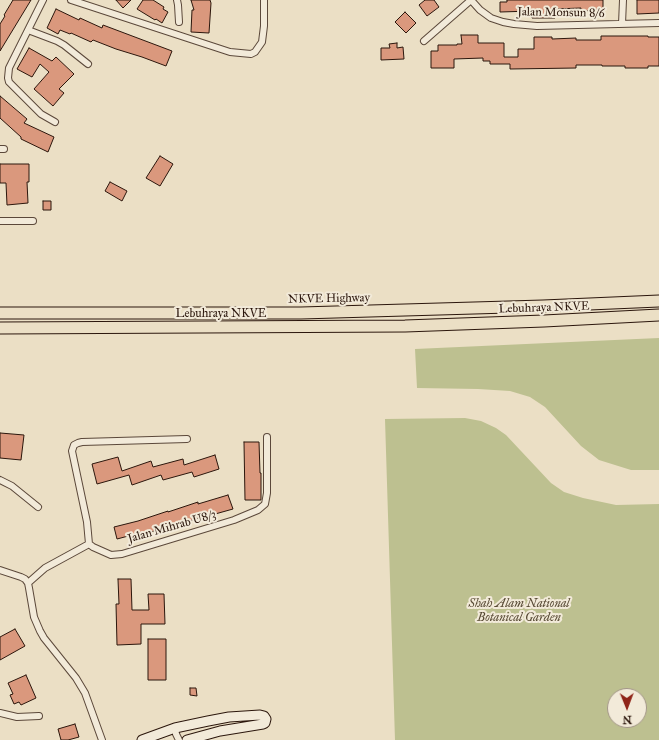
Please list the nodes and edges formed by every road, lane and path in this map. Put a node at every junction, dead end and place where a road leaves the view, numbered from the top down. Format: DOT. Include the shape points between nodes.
graph roads {
  1 [pos="44,0"];
  2 [pos="71,0"];
  3 [pos="177,0"];
  4 [pos="264,0"];
  5 [pos="471,0"];
  6 [pos="623,0"];
  7 [pos="179,22"];
  8 [pos="659,22"];
  9 [pos="622,24"];
  10 [pos="28,30"];
  11 [pos="424,41"];
  12 [pos="88,64"];
  13 [pos="55,122"];
  14 [pos="0,221"];
  15 [pos="33,221"];
  16 [pos="659,301"];
  17 [pos="0,313"];
  18 [pos="658,316"];
  19 [pos="0,328"];
  20 [pos="267,437"];
  21 [pos="187,439"];
  22 [pos="0,480"];
  23 [pos="38,507"];
  24 [pos="89,544"];
  25 [pos="0,570"];
  26 [pos="28,583"];
  27 [pos="0,713"];
  28 [pos="39,716"];
  29 [pos="175,728"];
  30 [pos="102,740"];
  31 [pos="142,740"];
  32 [pos="179,740"];
  33 [pos="187,740"];
  1 -- 10 [label="street"];
  2 -- 4 [label="street" via="230,52 251,54 262,42"];
  3 -- 7 [label="street"];
  5 -- 9 [label="street, Jalan Monsun 8/6" via="491,18 503,22 537,26"];
  5 -- 11 [label="street"];
  6 -- 9 [label="street"];
  8 -- 9 [label="street, Jalan Monsun 8/6"];
  10 -- 12 [label="street" via="64,45"];
  10 -- 13 [label="street" via="9,68 9,82 41,114"];
  14 -- 15 [label="street"];
  16 -- 17 [label="highway, NKVE Highway" via="301,314"];
  18 -- 19 [label="highway, Lebuhraya NKVE" via="405,326"];
  20 -- 24 [label="street, Jalan Mihrab U8/3" via="267,493 265,504 258,510 234,520 122,554 111,555"];
  21 -- 24 [label="street" via="82,442 74,446 72,456 87,522"];
  22 -- 23 [label="street" via="12,486"];
  24 -- 26 [label="street" via="45,568"];
  25 -- 26 [label="street" via="20,577"];
  26 -- 30 [label="street" via="34,617 40,631 85,693"];
  27 -- 28 [label="street" via="17,717"];
  29 -- 31 [label="street"];
  29 -- 32 [label="street"];
  29 -- 33 [label="street" via="229,717 262,715 266,719 263,724 220,731"];
}
